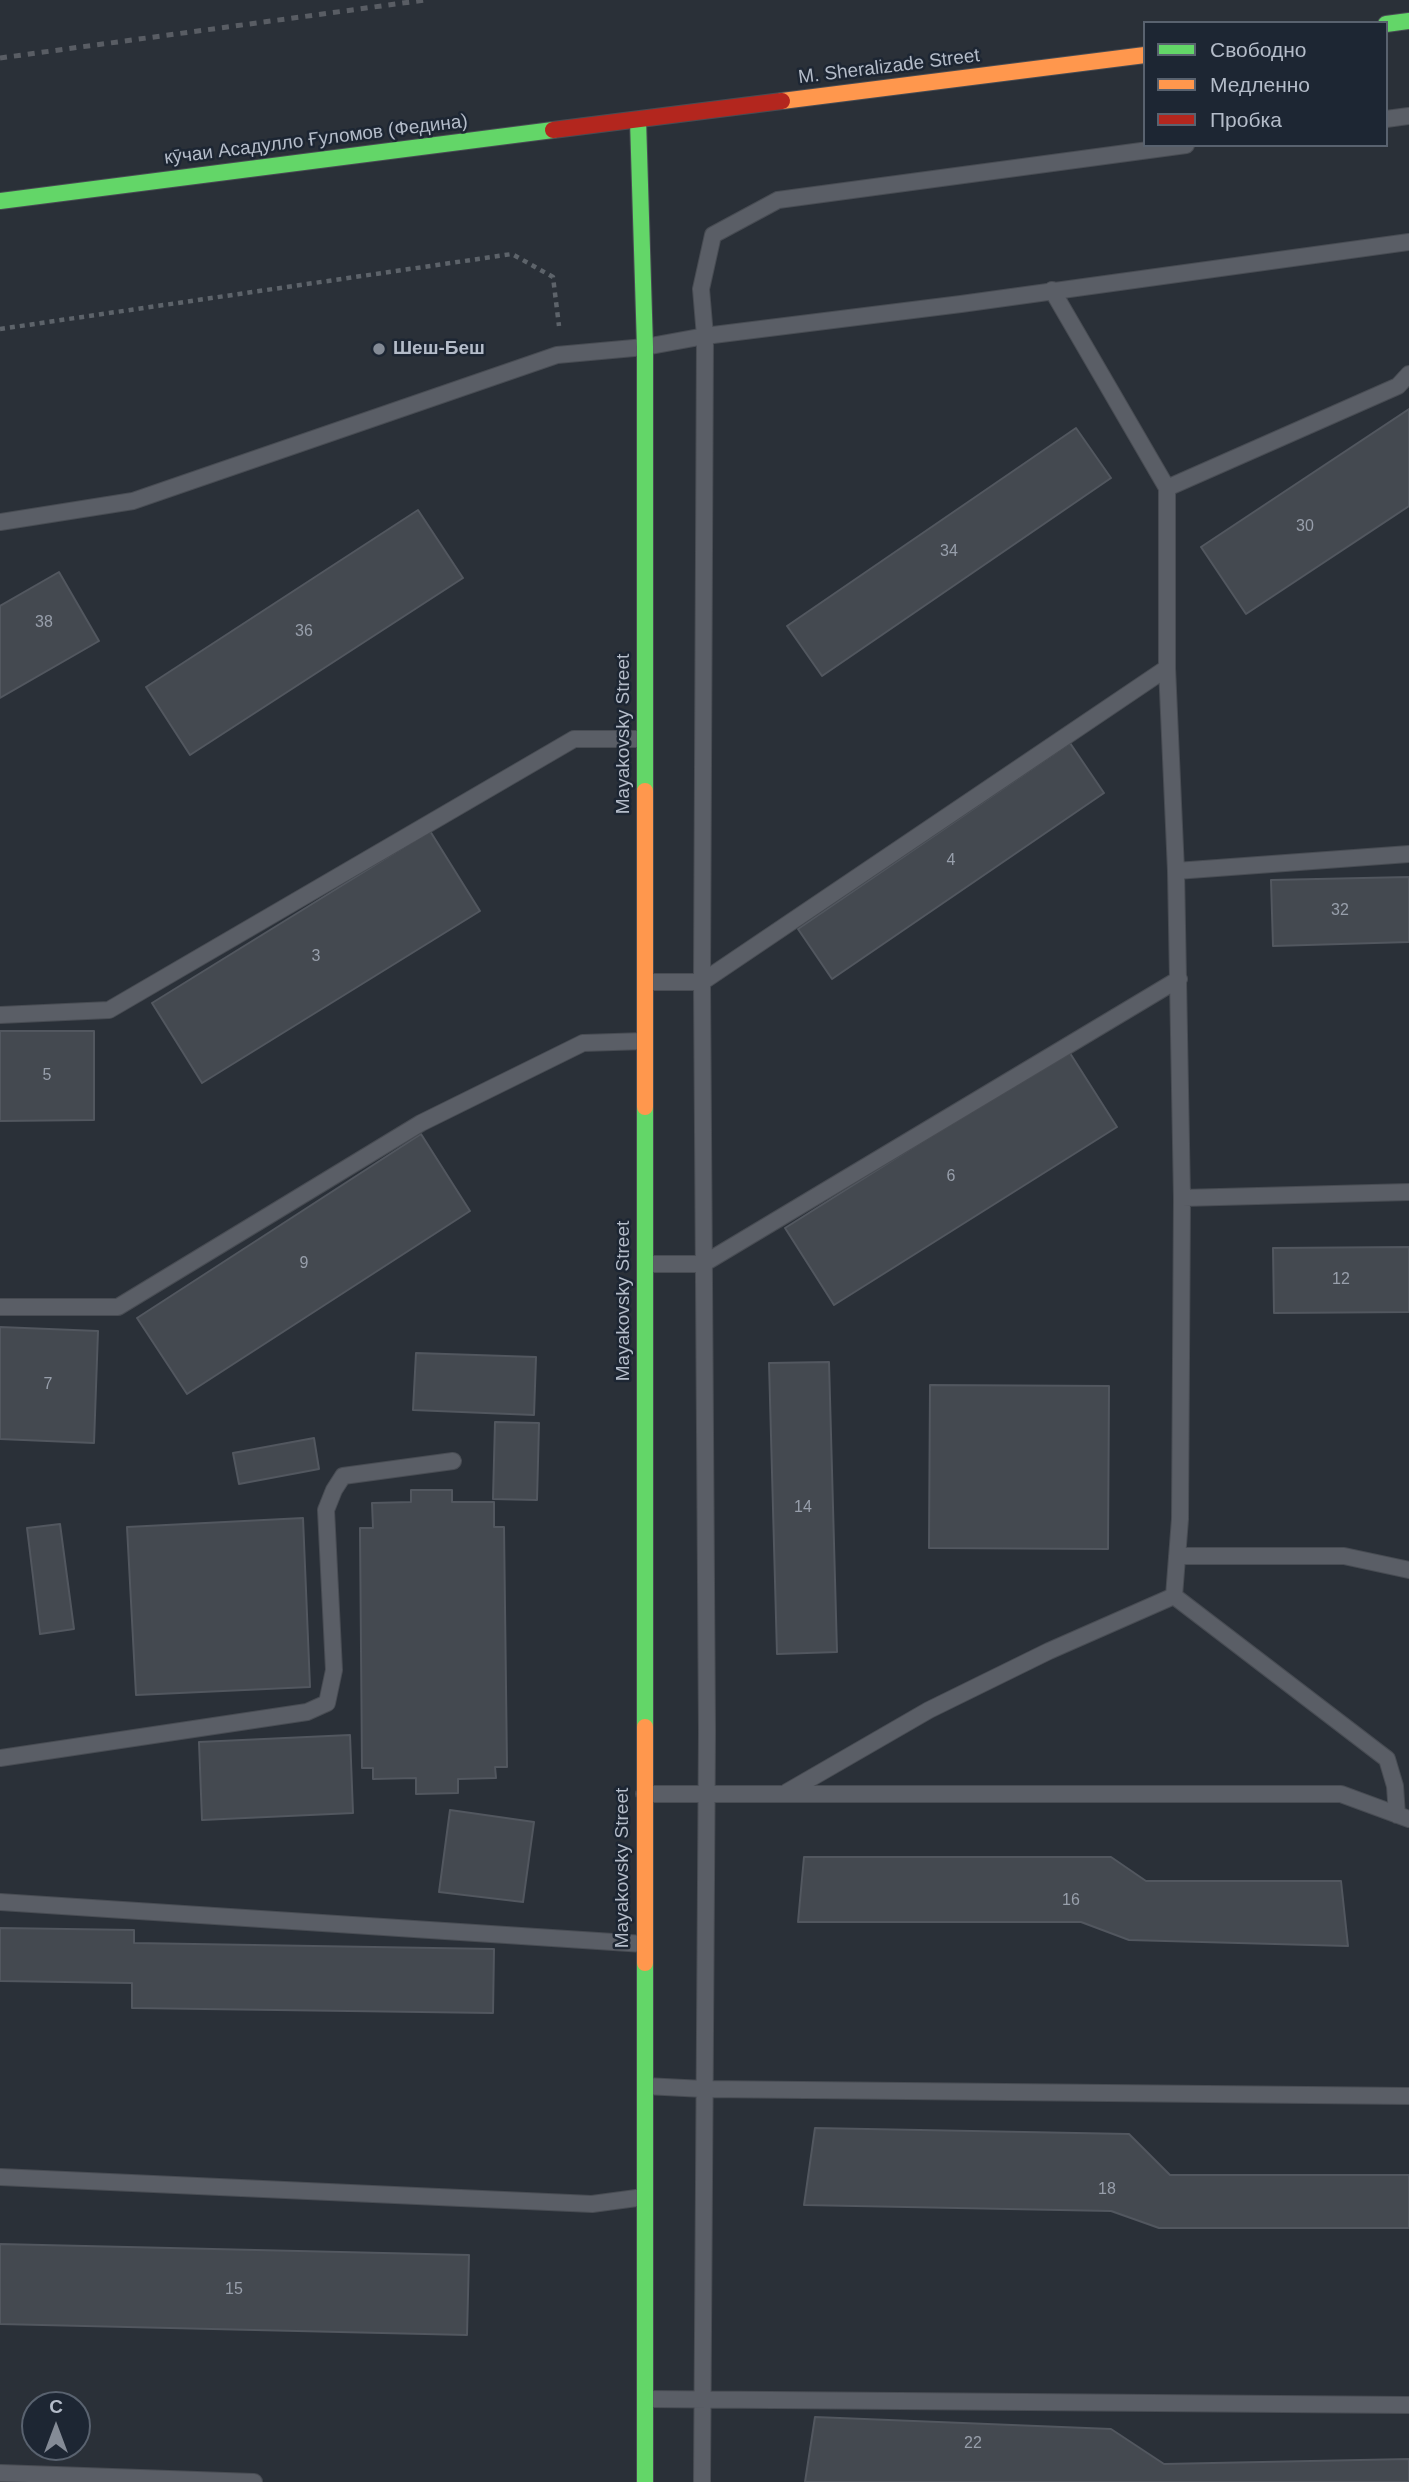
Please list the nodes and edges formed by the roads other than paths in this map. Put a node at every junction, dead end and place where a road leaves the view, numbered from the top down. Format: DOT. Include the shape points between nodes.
graph roads {
  1 [pos="1409,22"];
  2 [pos="1388,24"];
  3 [pos="1143,55"];
  4 [pos="1409,116"];
  5 [pos="1388,119"];
  6 [pos="638,120"];
  7 [pos="1171,147"];
  8 [pos="0,201"];
  9 [pos="1409,242"];
  10 [pos="1052,290"];
  11 [pos="705,336"];
  12 [pos="645,347"];
  13 [pos="1409,374"];
  14 [pos="1167,488"];
  15 [pos="0,522"];
  16 [pos="1167,668"];
  17 [pos="644,739"];
  18 [pos="1409,854"];
  19 [pos="1176,870"];
  20 [pos="1179,979"];
  21 [pos="646,982"];
  22 [pos="702,982"];
  23 [pos="0,1015"];
  24 [pos="645,1041"];
  25 [pos="1409,1192"];
  26 [pos="1182,1198"];
  27 [pos="645,1264"];
  28 [pos="703,1264"];
  29 [pos="0,1307"];
  30 [pos="453,1461"];
  31 [pos="1177,1556"];
  32 [pos="1409,1570"];
  33 [pos="1174,1596"];
  34 [pos="0,1758"];
  35 [pos="787,1792"];
  36 [pos="644,1794"];
  37 [pos="707,1795"];
  38 [pos="1403,1817"];
  39 [pos="0,1902"];
  40 [pos="644,1944"];
  41 [pos="644,2086"];
  42 [pos="704,2089"];
  43 [pos="1409,2096"];
  44 [pos="0,2177"];
  45 [pos="644,2197"];
  46 [pos="644,2399"];
  47 [pos="701,2399"];
  48 [pos="1409,2405"];
  49 [pos="0,2473"];
  50 [pos="254,2482"];
  51 [pos="645,2482"];
  52 [pos="702,2482"];
  1 -- 2 [label="street"];
  3 -- 6 [label="street, M. Sheralizade Street"];
  4 -- 5 [label="lane"];
  6 -- 8 [label="street, кӯчаи Асадулло Ғуломов (Федина)"];
  6 -- 12 [label="street, Mayakovsky Street"];
  7 -- 11 [label="lane" via="778,200 713,235 701,289"];
  9 -- 10 [label="lane"];
  10 -- 11 [label="lane"];
  10 -- 14 [label="lane"];
  11 -- 12 [label="lane"];
  11 -- 22 [label="lane"];
  12 -- 15 [label="lane" via="557,355 134,501"];
  12 -- 17 [label="street, Mayakovsky Street"];
  13 -- 14 [label="lane" via="1398,386"];
  14 -- 16 [label="lane"];
  16 -- 19 [label="lane"];
  16 -- 22 [label="lane"];
  17 -- 21 [label="street, Mayakovsky Street"];
  17 -- 23 [label="lane" via="574,739 109,1010"];
  18 -- 19 [label="lane"];
  19 -- 20 [label="lane"];
  20 -- 26 [label="lane"];
  20 -- 28 [label="lane"];
  21 -- 22 [label="lane"];
  21 -- 24 [label="street, Mayakovsky Street"];
  22 -- 28 [label="lane"];
  24 -- 27 [label="street, Mayakovsky Street"];
  24 -- 29 [label="lane" via="583,1043 421,1122 118,1307"];
  25 -- 26 [label="lane"];
  26 -- 31 [label="lane"];
  27 -- 28 [label="lane"];
  27 -- 36 [label="street, Mayakovsky Street"];
  28 -- 37 [label="lane"];
  30 -- 34 [label="lane" via="344,1476 334,1490 326,1510 334,1670 327,1703 307,1712"];
  31 -- 32 [label="lane" via="1344,1556"];
  31 -- 33 [label="lane"];
  33 -- 35 [label="lane" via="929,1710"];
  33 -- 38 [label="lane" via="1387,1759"];
  35 -- 37 [label="lane"];
  35 -- 38 [label="lane" via="1341,1794"];
  36 -- 37 [label="lane"];
  36 -- 40 [label="street, Mayakovsky Street"];
  37 -- 42 [label="lane"];
  39 -- 40 [label="lane"];
  40 -- 41 [label="street, Mayakovsky Street"];
  41 -- 42 [label="lane"];
  41 -- 45 [label="street, Mayakovsky Street"];
  42 -- 43 [label="lane"];
  42 -- 47 [label="lane"];
  44 -- 45 [label="lane" via="592,2204"];
  45 -- 46 [label="street, Mayakovsky Street"];
  46 -- 47 [label="lane"];
  46 -- 51 [label="street, Mayakovsky Street"];
  47 -- 48 [label="lane"];
  47 -- 52 [label="lane"];
  49 -- 50 [label="lane"];
}
